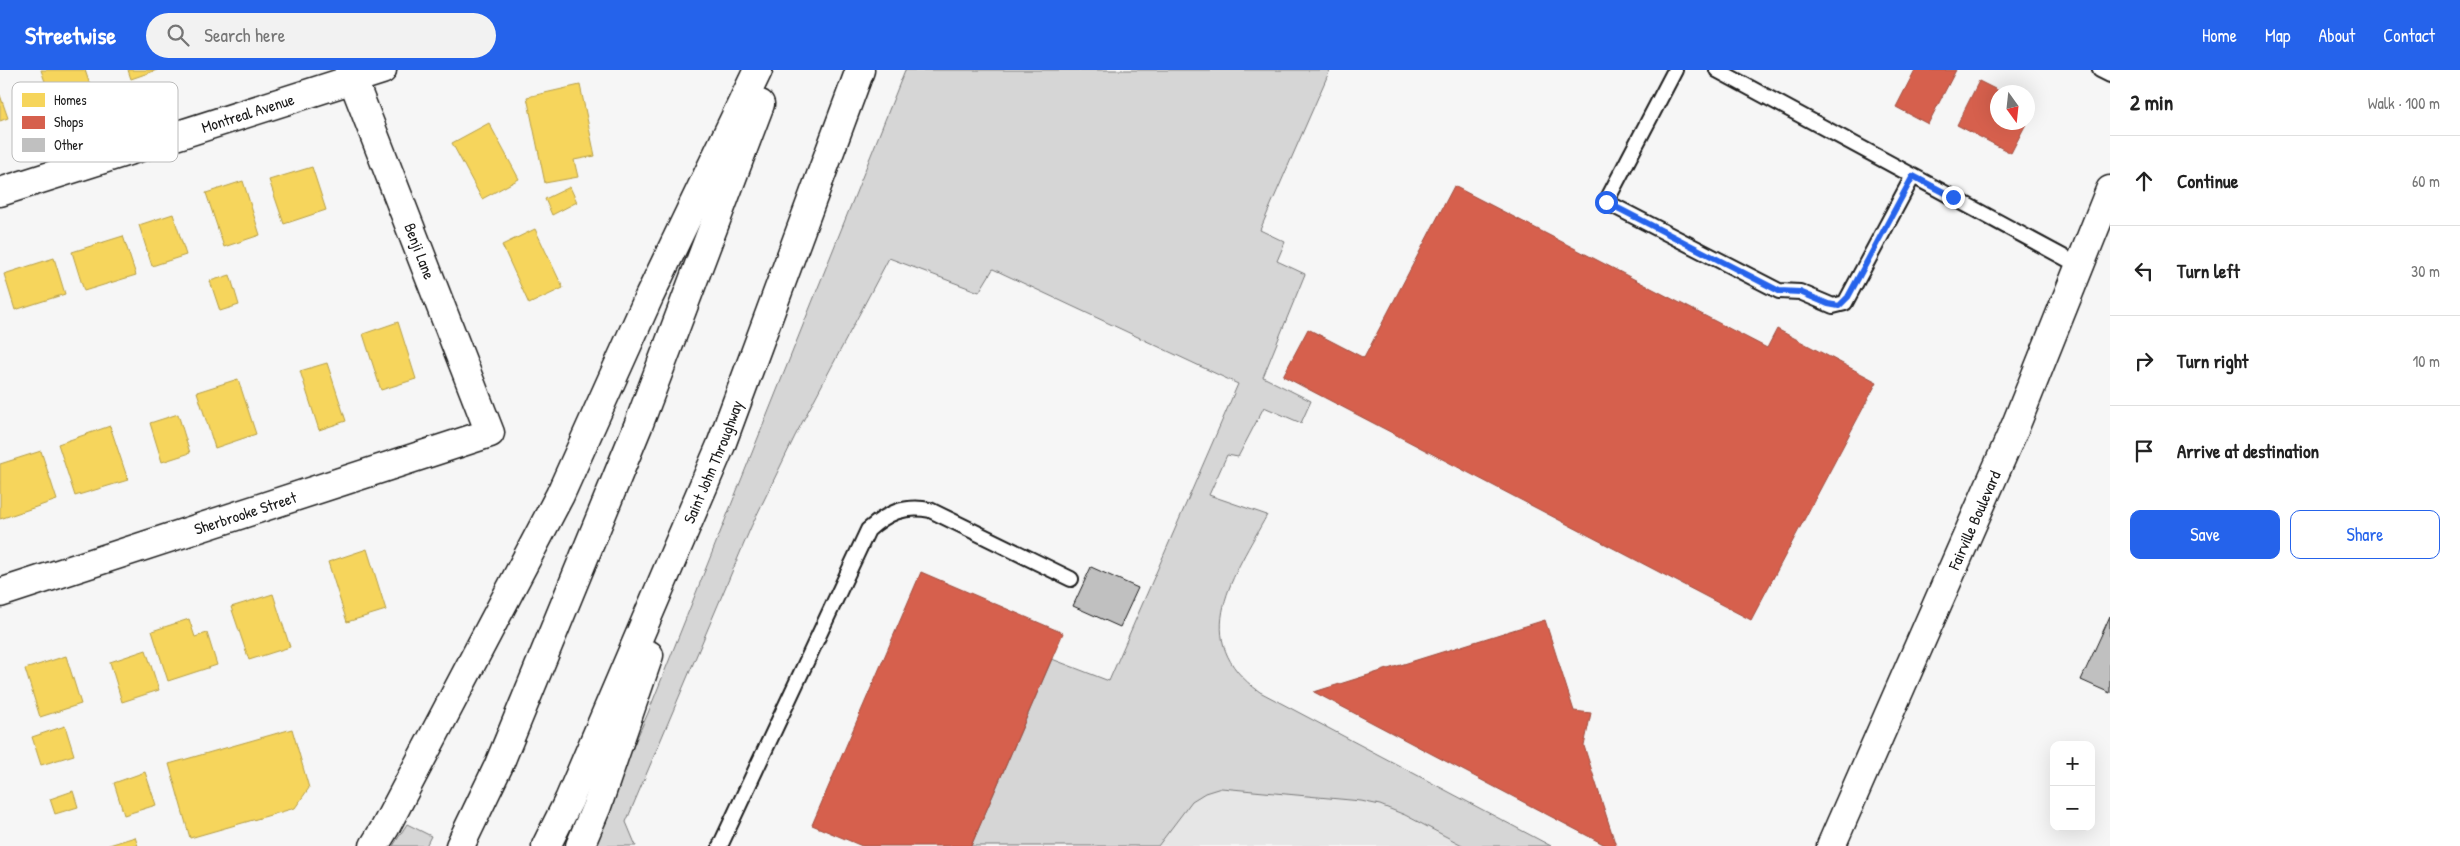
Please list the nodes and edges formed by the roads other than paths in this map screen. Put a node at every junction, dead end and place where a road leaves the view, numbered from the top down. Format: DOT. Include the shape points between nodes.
graph roads {
  1 [pos="382,70"];
  2 [pos="758,70"];
  3 [pos="773,70"];
  4 [pos="860,70"];
  5 [pos="1675,70"];
  6 [pos="1717,70"];
  7 [pos="2100,70"];
  8 [pos="351,75"];
  9 [pos="2110,75"];
  10 [pos="178,133"];
  11 [pos="90,162"];
  12 [pos="1913,176"];
  13 [pos="2110,190"];
  14 [pos="0,192"];
  15 [pos="2080,266"];
  16 [pos="490,433"];
  17 [pos="721,444"];
  18 [pos="1071,579"];
  19 [pos="0,594"];
  20 [pos="374,846"];
  21 [pos="460,846"];
  22 [pos="546,846"];
  23 [pos="580,846"];
  24 [pos="720,846"];
  25 [pos="1831,846"];
  1 -- 8 [label="main road, Montreal Avenue"];
  2 -- 20 [label="main road" via="649,297 560,495"];
  3 -- 21 [label="main road" via="638,426 498,767"];
  4 -- 17 [label="main road, Saint John Throughway"];
  5 -- 12 [label="lane" via="1606,202 1779,291 1800,292 1833,306 1845,303"];
  6 -- 12 [label="lane"];
  7 -- 9 [label="lane"];
  8 -- 10 [label="main road, Montreal Avenue"];
  8 -- 16 [label="main road, Benji Lane"];
  11 -- 14 [label="main road, Montreal Avenue"];
  12 -- 15 [label="lane"];
  13 -- 15 [label="main road, Fairville Boulevard"];
  15 -- 25 [label="main road, Fairville Boulevard" via="2016,428"];
  16 -- 19 [label="main road, Sherbrooke Street"];
  17 -- 22 [label="main road, Saint John Throughway" via="569,800"];
  17 -- 23 [label="main road" via="598,806"];
  18 -- 24 [label="lane" via="930,510 900,509 877,522 868,530"];
}
